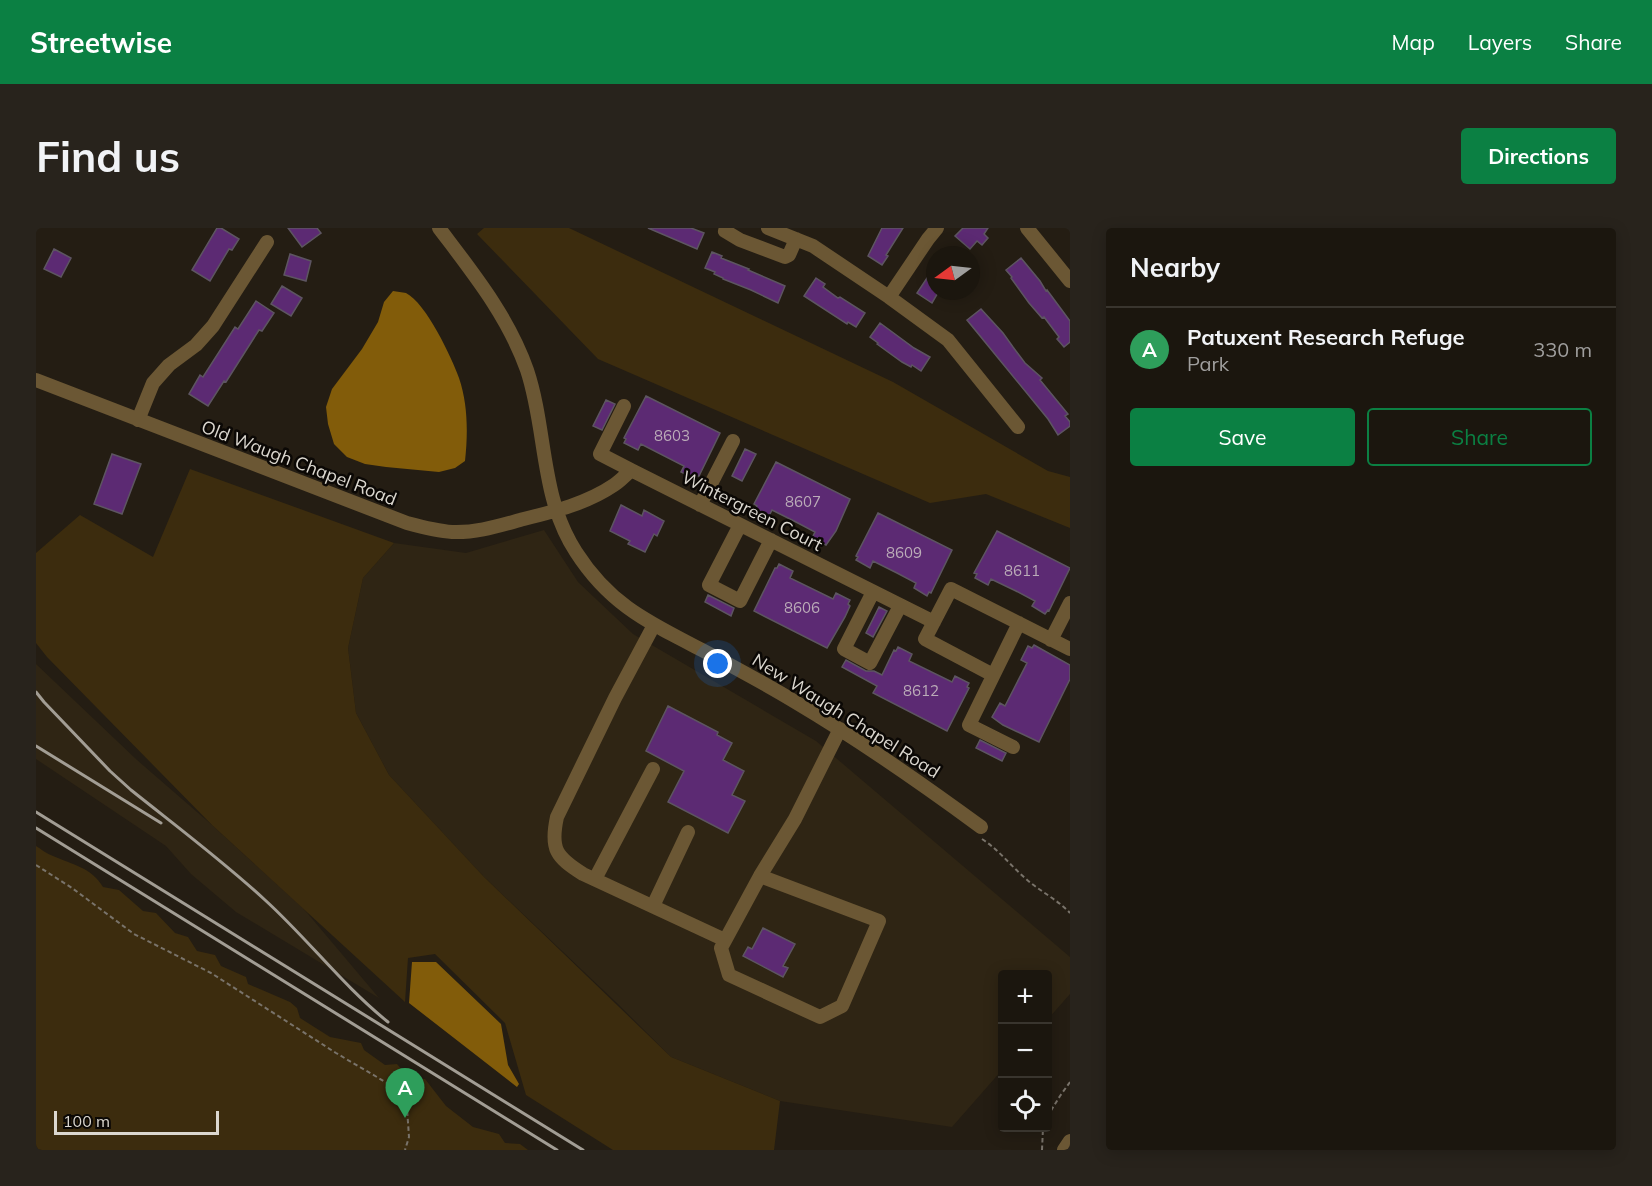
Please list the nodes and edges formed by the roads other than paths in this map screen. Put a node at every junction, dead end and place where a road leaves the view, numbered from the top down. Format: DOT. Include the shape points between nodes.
graph roads {
  1 [pos="726,228"];
  2 [pos="768,228"];
  3 [pos="937,228"];
  4 [pos="1027,228"];
  5 [pos="443,229"];
  6 [pos="796,239"];
  7 [pos="267,242"];
  8 [pos="1070,281"];
  9 [pos="889,297"];
  10 [pos="36,380"];
  11 [pos="624,406"];
  12 [pos="138,420"];
  13 [pos="1018,427"];
  14 [pos="733,441"];
  15 [pos="632,470"];
  16 [pos="700,505"];
  17 [pos="556,510"];
  18 [pos="740,525"];
  19 [pos="771,540"];
  20 [pos="873,592"];
  21 [pos="1070,603"];
  22 [pos="900,606"];
  23 [pos="934,622"];
  24 [pos="1019,623"];
  25 [pos="654,625"];
  26 [pos="1052,640"];
  27 [pos="1070,649"];
  28 [pos="993,675"];
  29 [pos="840,729"];
  30 [pos="1013,747"];
  31 [pos="652,770"];
  32 [pos="688,832"];
  33 [pos="979,832"];
  34 [pos="760,876"];
  35 [pos="595,879"];
  36 [pos="653,906"];
  37 [pos="725,940"];
  38 [pos="1070,1141"];
  39 [pos="1064,1150"];
  1 -- 6 [label="street" via="740,240 785,257"];
  2 -- 6 [label="street"];
  3 -- 9 [label="street"];
  4 -- 8 [label="street"];
  5 -- 17 [label="street, New Waugh Chapel Road" via="503,317 527,370"];
  6 -- 9 [label="street" via="813,246"];
  7 -- 12 [label="street" via="213,326 153,383"];
  9 -- 13 [label="street" via="948,340"];
  10 -- 12 [label="street, Old Waugh Chapel Road"];
  11 -- 15 [label="street, Wintergreen Court" via="600,454"];
  12 -- 17 [label="street, Old Waugh Chapel Road" via="431,530 477,531"];
  14 -- 16 [label="street"];
  15 -- 16 [label="street, Wintergreen Court"];
  15 -- 17 [label="street" via="598,494"];
  16 -- 18 [label="street, Wintergreen Court"];
  17 -- 25 [label="street, New Waugh Chapel Road" via="574,550 597,581 621,604"];
  18 -- 19 [label="street, Wintergreen Court"];
  18 -- 19 [label="street" via="709,585 740,601"];
  19 -- 20 [label="street, Wintergreen Court"];
  20 -- 22 [label="street, Wintergreen Court"];
  20 -- 22 [label="street" via="844,650 870,663"];
  21 -- 26 [label="street"];
  22 -- 23 [label="street, Wintergreen Court"];
  23 -- 24 [label="street" via="951,589"];
  23 -- 28 [label="street" via="925,639"];
  24 -- 26 [label="street"];
  24 -- 28 [label="street"];
  25 -- 29 [label="street, New Waugh Chapel Road" via="754,677"];
  25 -- 35 [label="street" via="556,817 556,851 567,864"];
  26 -- 27 [label="street"];
  28 -- 30 [label="street" via="969,725"];
  29 -- 33 [label="street, New Waugh Chapel Road" via="901,769"];
  29 -- 34 [label="street" via="795,819"];
  31 -- 35 [label="street"];
  32 -- 36 [label="street"];
  34 -- 37 [label="street"];
  34 -- 37 [label="street" via="879,921 842,1006 820,1017 729,975 721,948"];
  35 -- 36 [label="street"];
  36 -- 37 [label="street"];
  38 -- 39 [label="street"];
}
